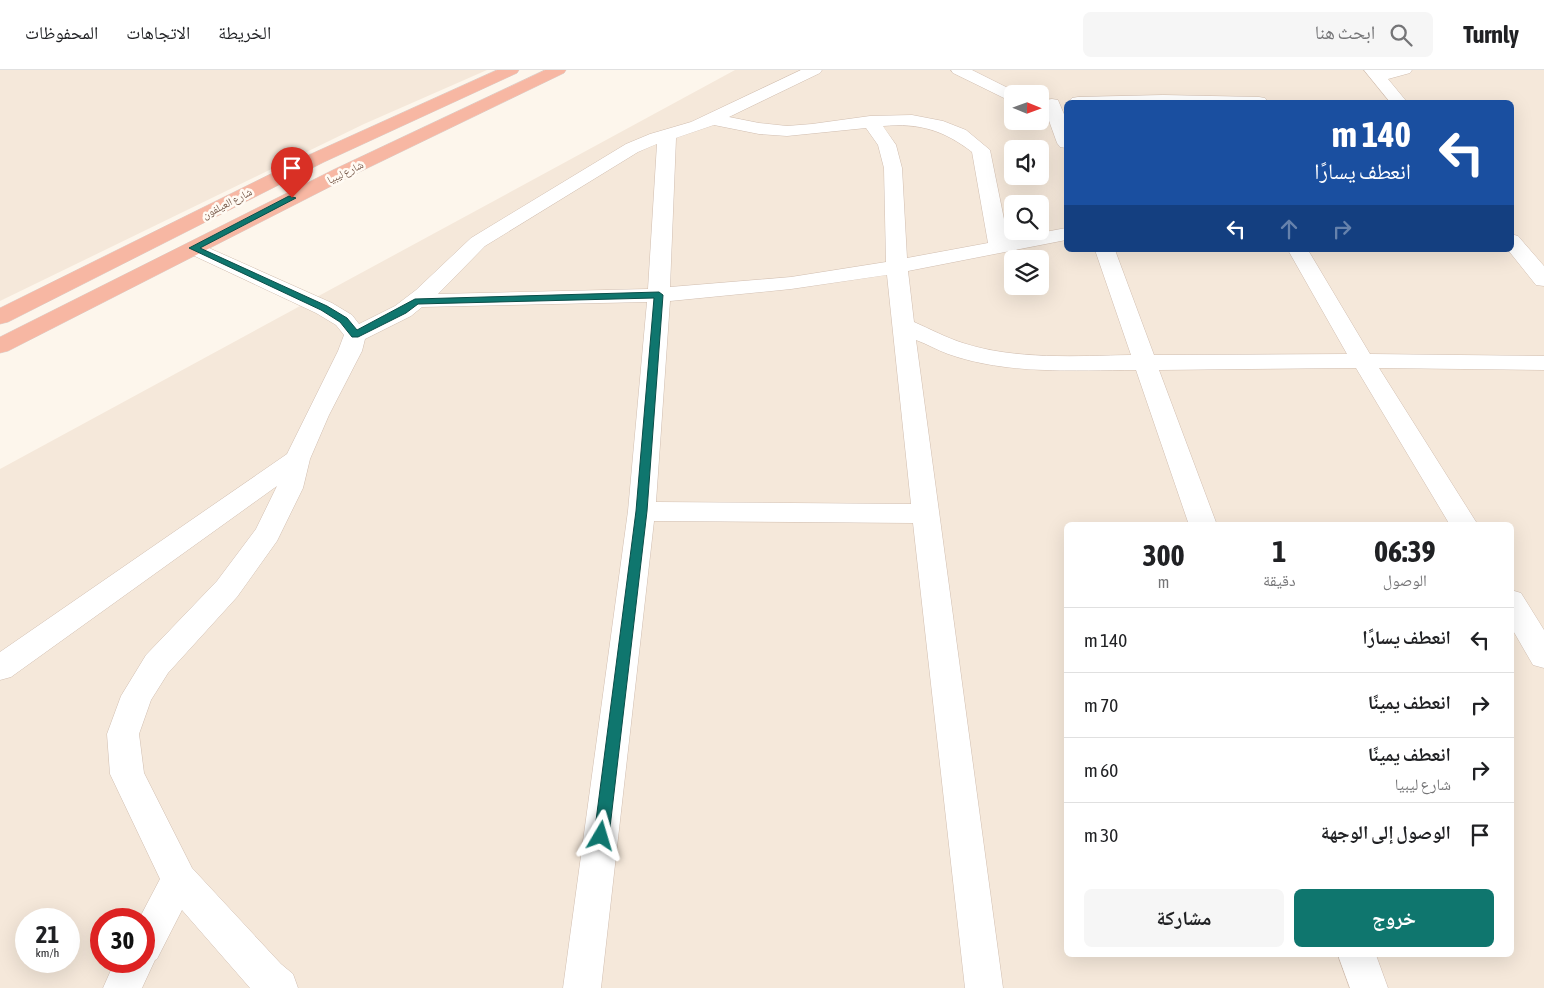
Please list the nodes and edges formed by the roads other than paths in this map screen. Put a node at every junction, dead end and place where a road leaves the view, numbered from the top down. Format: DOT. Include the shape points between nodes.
graph roads {
  1 [pos="511,70"];
  2 [pos="558,70"];
  3 [pos="814,70"];
  4 [pos="958,70"];
  5 [pos="1404,70"];
  6 [pos="1375,73"];
  7 [pos="1004,90"];
  8 [pos="1397,100"];
  9 [pos="1053,103"];
  10 [pos="713,119"];
  11 [pos="870,121"];
  12 [pos="667,136"];
  13 [pos="1064,137"];
  14 [pos="1064,234"];
  15 [pos="1514,244"];
  16 [pos="193,248"];
  17 [pos="999,248"];
  18 [pos="1106,252"];
  19 [pos="1299,252"];
  20 [pos="897,267"];
  21 [pos="1544,280"];
  22 [pos="659,295"];
  23 [pos="415,301"];
  24 [pos="0,317"];
  25 [pos="903,326"];
  26 [pos="355,335"];
  27 [pos="0,346"];
  28 [pos="1364,361"];
  29 [pos="1145,363"];
  30 [pos="1544,364"];
  31 [pos="297,460"];
  32 [pos="642,511"];
  33 [pos="926,514"];
  34 [pos="1202,522"];
  35 [pos="1462,522"];
  36 [pos="1514,606"];
  37 [pos="1544,656"];
  38 [pos="0,668"];
  39 [pos="178,880"];
  40 [pos="155,925"];
  41 [pos="1358,957"];
  42 [pos="130,973"];
  43 [pos="122,988"];
  44 [pos="279,988"];
  45 [pos="582,988"];
  46 [pos="984,988"];
  47 [pos="1369,988"];
  1 -- 24 [label="highway, شارع العيلفون" via="264,184"];
  2 -- 16 [label="highway, شارع ليبيا"];
  3 -- 10 [label="street"];
  4 -- 7 [label="street"];
  5 -- 6 [label="street"];
  6 -- 8 [label="street"];
  9 -- 13 [label="street"];
  10 -- 11 [label="street" via="761,130 785,131"];
  10 -- 12 [label="street"];
  11 -- 17 [label="street" via="901,119 925,122 972,141 981,150"];
  11 -- 20 [label="street" via="888,145 893,168"];
  12 -- 22 [label="street"];
  12 -- 23 [label="street" via="632,148 478,242"];
  14 -- 17 [label="street"];
  15 -- 21 [label="street"];
  16 -- 26 [label="street" via="324,308 344,320"];
  16 -- 27 [label="highway, شارع ليبيا"];
  17 -- 20 [label="street"];
  18 -- 29 [label="street"];
  19 -- 28 [label="street"];
  20 -- 22 [label="street" via="791,283"];
  20 -- 25 [label="street"];
  22 -- 23 [label="street"];
  22 -- 32 [label="street"];
  23 -- 26 [label="street" via="403,311"];
  25 -- 29 [label="street" via="957,349 998,358 1052,364"];
  25 -- 33 [label="street"];
  26 -- 31 [label="street"];
  28 -- 29 [label="street"];
  28 -- 30 [label="street"];
  28 -- 35 [label="street"];
  29 -- 34 [label="street"];
  31 -- 38 [label="street"];
  31 -- 39 [label="street" via="290,488 267,534 227,588 157,664 137,696 123,734 127,774"];
  32 -- 33 [label="street"];
  32 -- 45 [label="street"];
  33 -- 46 [label="street"];
  36 -- 37 [label="street"];
  39 -- 40 [label="street"];
  39 -- 44 [label="street"];
  41 -- 47 [label="street"];
  42 -- 43 [label="street"];
}
